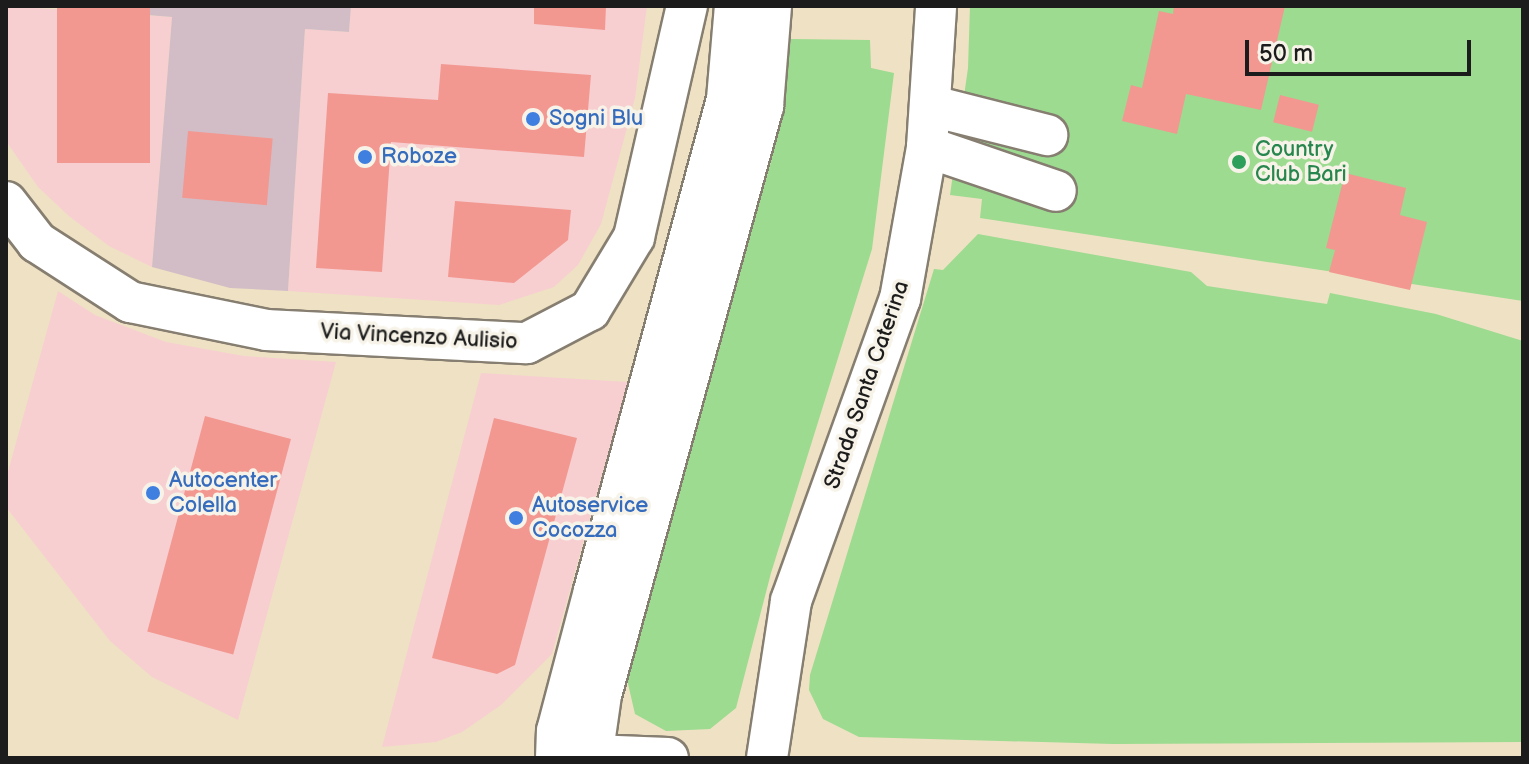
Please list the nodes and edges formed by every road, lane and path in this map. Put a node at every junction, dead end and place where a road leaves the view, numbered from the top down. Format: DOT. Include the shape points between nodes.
graph roads {
  1 [pos="687,6"];
  2 [pos="735,6"];
  3 [pos="771,6"];
  4 [pos="936,6"];
  5 [pos="932,106"];
  6 [pos="1047,135"];
  7 [pos="927,147"];
  8 [pos="1056,191"];
  9 [pos="6,202"];
  10 [pos="580,757"];
  11 [pos="668,758"];
  12 [pos="767,758"];
  1 -- 9 [label="street, Via Vincenzo Aulisio" via="634,237 590,310 527,343 266,330 130,302 37,242"];
  2 -- 10 [label="street" via="727,99 557,731"];
  3 -- 10 [label="street" via="763,106"];
  4 -- 5 [label="street, Strada Santa Caterina"];
  5 -- 6 [label="street"];
  5 -- 7 [label="street, Strada Santa Caterina"];
  7 -- 8 [label="street"];
  7 -- 12 [label="street, Strada Santa Caterina" via="900,299 791,601"];
  10 -- 11 [label="street"];
}
